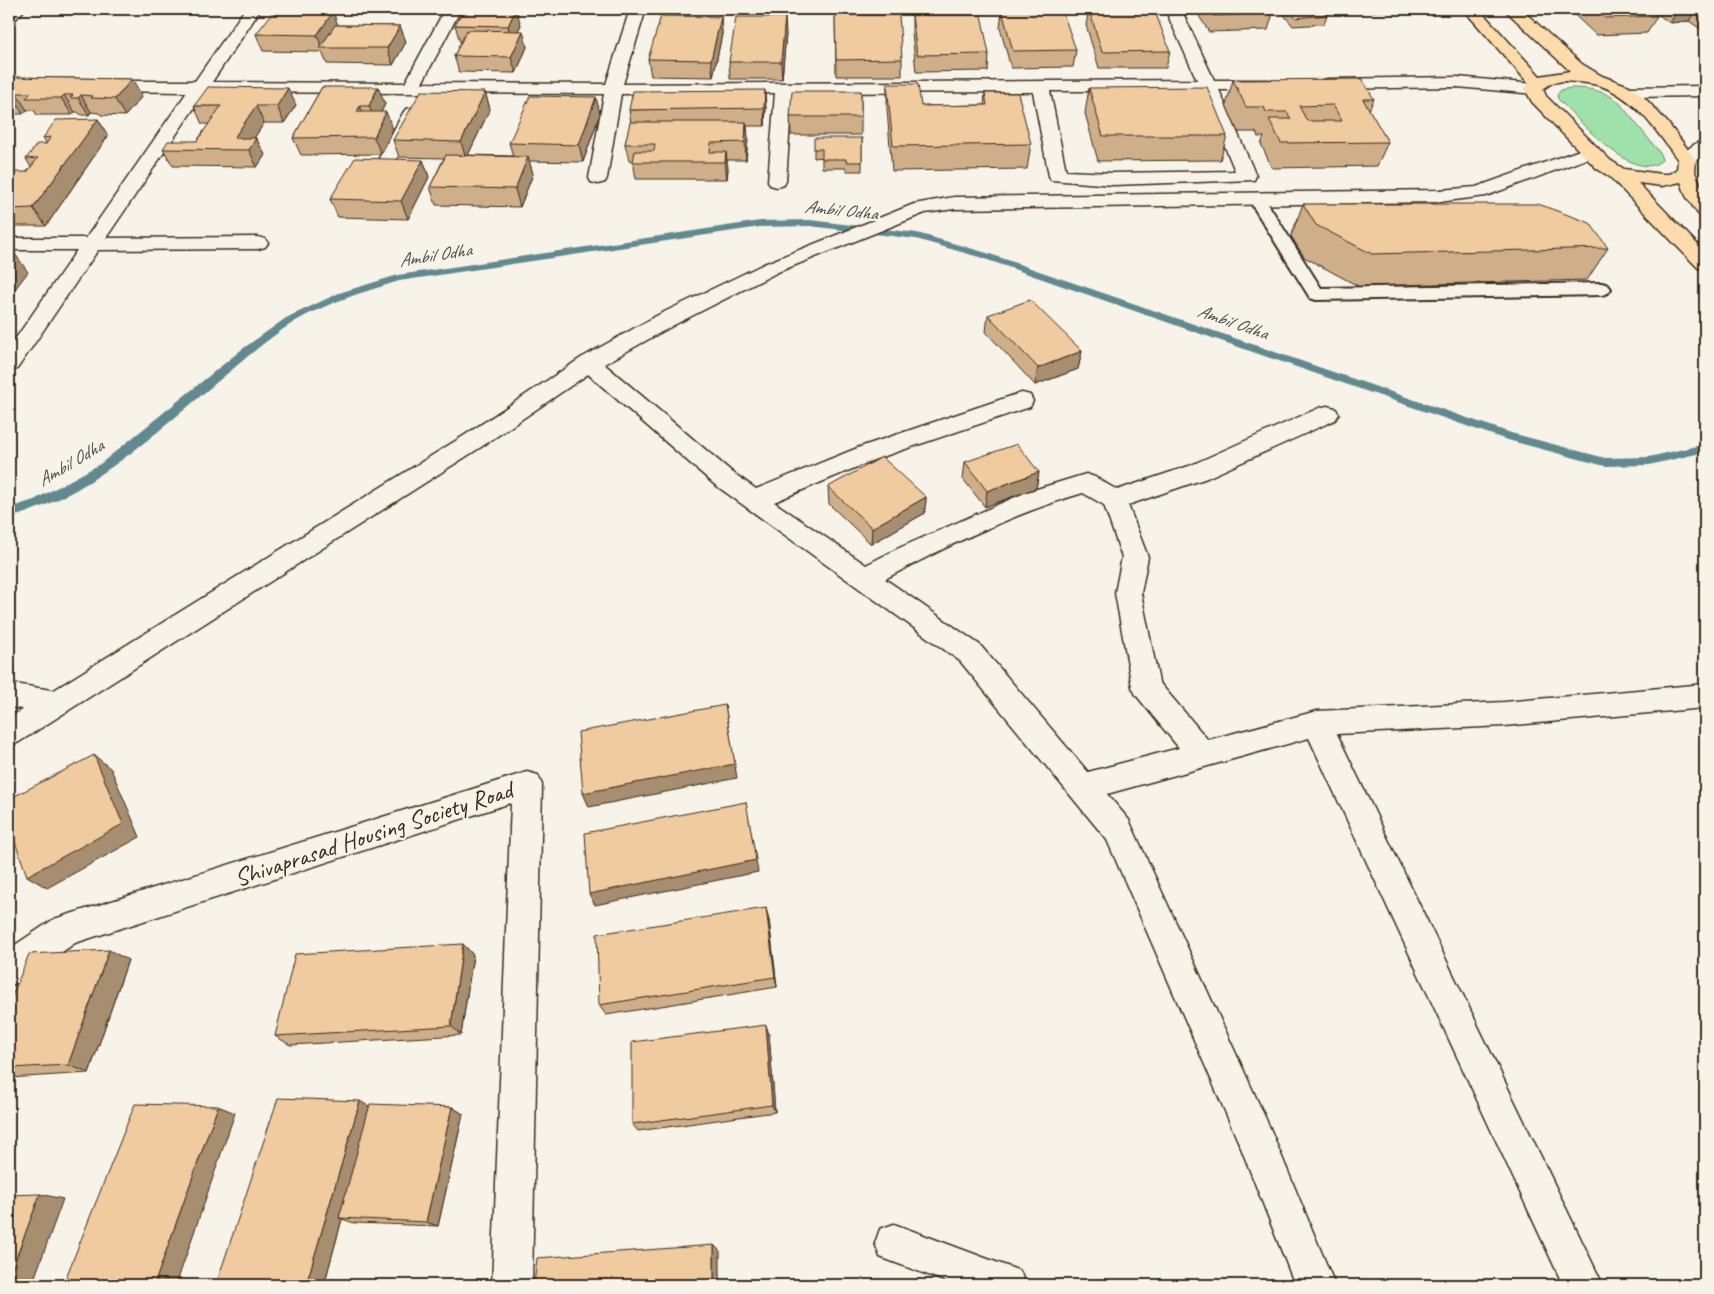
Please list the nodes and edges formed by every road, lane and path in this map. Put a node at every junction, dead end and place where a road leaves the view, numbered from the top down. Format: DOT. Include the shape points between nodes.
graph roads {
  1 [pos="17,9"];
  2 [pos="253,9"];
  3 [pos="453,9"];
  4 [pos="638,9"];
  5 [pos="1173,9"];
  6 [pos="1471,9"];
  7 [pos="1512,9"];
  8 [pos="9,17"];
  9 [pos="1598,80"];
  10 [pos="202,85"];
  11 [pos="1288,85"];
  12 [pos="1308,85"];
  13 [pos="86,86"];
  14 [pos="1209,86"];
  15 [pos="1535,86"];
  16 [pos="1041,87"];
  17 [pos="419,88"];
  18 [pos="784,88"];
  19 [pos="613,89"];
  20 [pos="1705,91"];
  21 [pos="1629,92"];
  22 [pos="1705,145"];
  23 [pos="1591,151"];
  24 [pos="387,160"];
  25 [pos="1687,166"];
  26 [pos="1617,173"];
  27 [pos="598,178"];
  28 [pos="777,181"];
  29 [pos="1257,200"];
  30 [pos="1705,210"];
  31 [pos="258,243"];
  32 [pos="9,244"];
  33 [pos="92,244"];
  34 [pos="1705,264"];
  35 [pos="1602,289"];
  36 [pos="589,363"];
  37 [pos="9,364"];
  38 [pos="1022,401"];
  39 [pos="1327,414"];
  40 [pos="754,500"];
  41 [pos="1114,500"];
  42 [pos="865,578"];
  43 [pos="9,695"];
  44 [pos="1705,696"];
  45 [pos="57,703"];
  46 [pos="1317,722"];
  47 [pos="9,733"];
  48 [pos="1202,754"];
  49 [pos="1082,787"];
  50 [pos="9,969"];
  51 [pos="894,1243"];
  52 [pos="512,1285"];
  53 [pos="1006,1285"];
  54 [pos="1315,1285"];
  55 [pos="1583,1285"];
  1 -- 8 [label="street"];
  2 -- 10 [label="street"];
  3 -- 17 [label="street"];
  4 -- 19 [label="street"];
  5 -- 14 [label="street"];
  6 -- 15 [label="main road"];
  7 -- 9 [label="main road" via="1576,68"];
  9 -- 15 [label="main road" via="1563,76 1548,78"];
  9 -- 21 [label="main road"];
  10 -- 13 [label="street"];
  10 -- 17 [label="street"];
  10 -- 33 [label="street"];
  11 -- 14 [label="street"];
  12 -- 15 [label="street" via="1457,82"];
  14 -- 16 [label="street"];
  14 -- 16 [label="street" via="1247,176 1114,179 1058,176"];
  15 -- 23 [label="main road" via="1538,98"];
  16 -- 18 [label="street"];
  17 -- 19 [label="street"];
  17 -- 24 [label="street"];
  18 -- 19 [label="street"];
  18 -- 28 [label="street"];
  19 -- 27 [label="street"];
  20 -- 21 [label="street"];
  21 -- 25 [label="main road" via="1642,102"];
  22 -- 25 [label="street"];
  23 -- 26 [label="main road"];
  23 -- 29 [label="street" via="1479,192 1439,196"];
  25 -- 26 [label="main road" via="1673,179 1629,177"];
  25 -- 30 [label="main road" via="1696,196"];
  26 -- 34 [label="main road"];
  29 -- 35 [label="lane" via="1316,294"];
  29 -- 36 [label="street" via="954,203 921,208 771,268"];
  31 -- 33 [label="street"];
  32 -- 33 [label="street"];
  33 -- 37 [label="street"];
  36 -- 40 [label="street"];
  36 -- 45 [label="street" via="473,441"];
  38 -- 40 [label="street" via="868,453"];
  39 -- 41 [label="street" via="1198,472"];
  40 -- 42 [label="street"];
  41 -- 42 [label="street" via="1086,483 1036,498 908,555"];
  41 -- 48 [label="street" via="1135,557 1128,593 1146,687"];
  42 -- 49 [label="street" via="970,653"];
  43 -- 45 [label="street"];
  44 -- 46 [label="street" via="1504,714"];
  45 -- 47 [label="street"];
  46 -- 48 [label="street"];
  46 -- 55 [label="street"];
  48 -- 49 [label="street"];
  49 -- 54 [label="street" via="1118,830 1257,1141"];
  50 -- 52 [label="street, Shivaprasad Housing Society Road" via="66,930 527,785"];
  51 -- 53 [label="street"];
}
